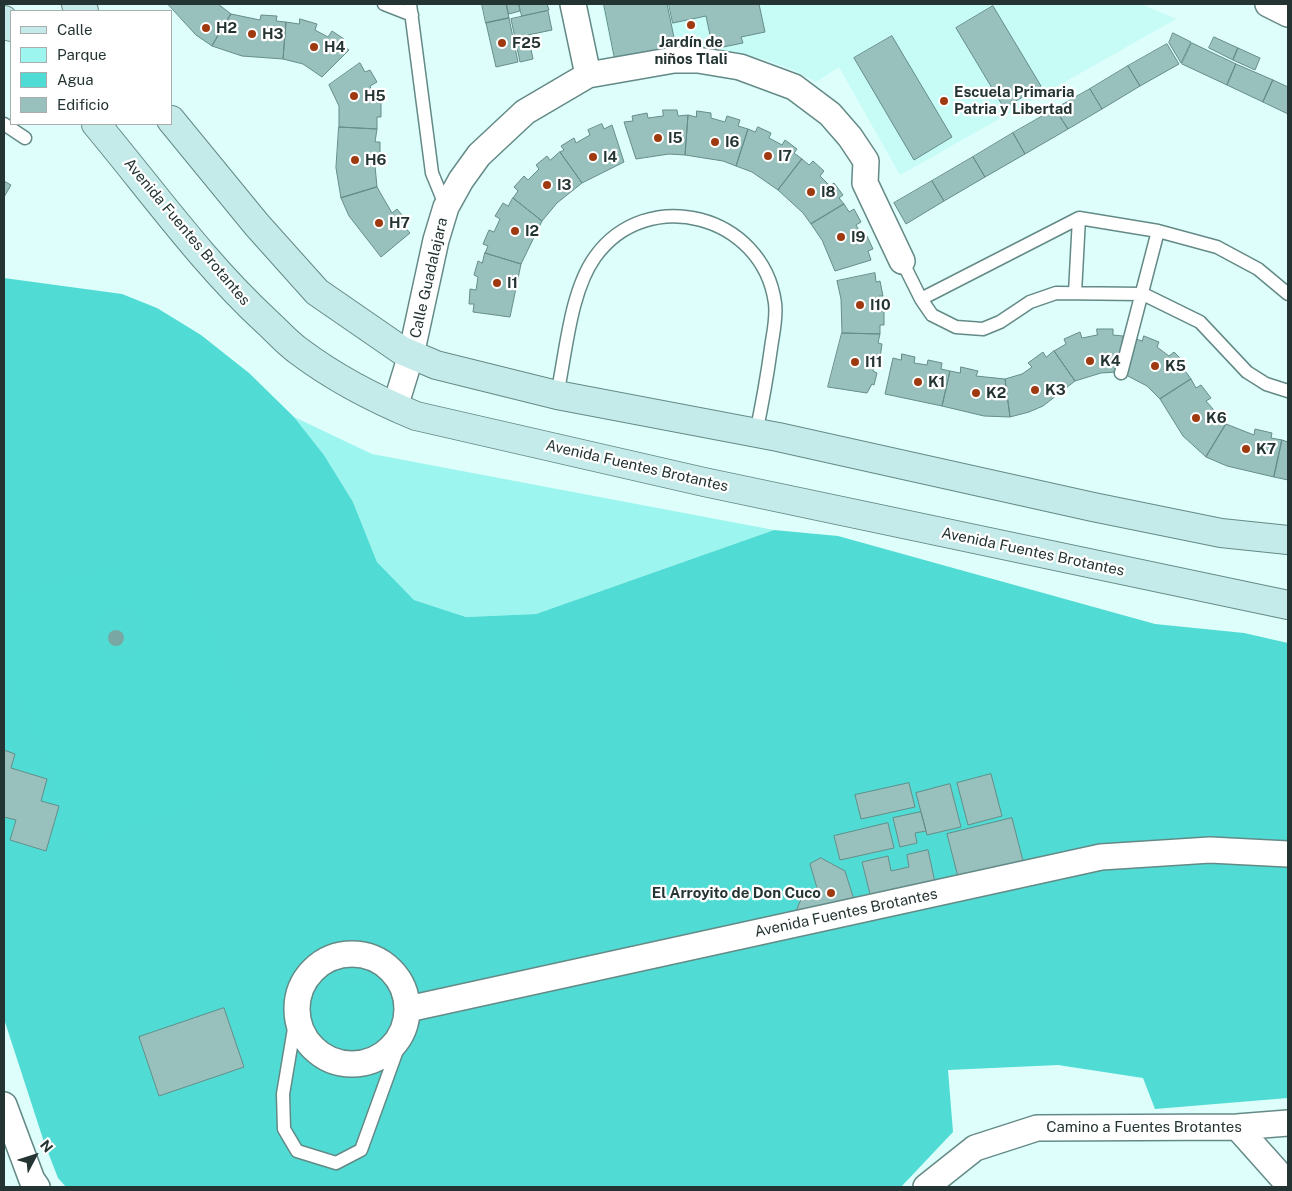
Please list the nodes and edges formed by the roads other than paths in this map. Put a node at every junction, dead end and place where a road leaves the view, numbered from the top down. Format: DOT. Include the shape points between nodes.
graph roads {
  1 [pos="384,4"];
  2 [pos="573,4"];
  3 [pos="1268,4"];
  4 [pos="411,9"];
  5 [pos="1288,14"];
  6 [pos="588,75"];
  7 [pos="172,121"];
  8 [pos="4,124"];
  9 [pos="97,125"];
  10 [pos="25,138"];
  11 [pos="446,207"];
  12 [pos="1079,218"];
  13 [pos="1158,230"];
  14 [pos="902,261"];
  15 [pos="1075,292"];
  16 [pos="1143,294"];
  17 [pos="1288,294"];
  18 [pos="921,299"];
  19 [pos="411,355"];
  20 [pos="1121,373"];
  21 [pos="1288,391"];
  22 [pos="558,395"];
  23 [pos="395,407"];
  24 [pos="756,433"];
  25 [pos="1288,540"];
  26 [pos="1288,605"];
  27 [pos="1288,854"];
  28 [pos="300,993"];
  29 [pos="406,1020"];
  30 [pos="4,1105"];
  31 [pos="1288,1123"];
  32 [pos="1237,1127"];
  33 [pos="1288,1184"];
  34 [pos="37,1187"];
  35 [pos="926,1187"];
  1 -- 4 [label="lane"];
  2 -- 6 [label="street"];
  3 -- 5 [label="street"];
  4 -- 11 [label="lane" via="432,173"];
  6 -- 11 [label="street, Calle Guadalajara" via="525,112 500,134 479,155"];
  6 -- 14 [label="street, Calle Guadalajara" via="674,60 698,60 740,67 794,87 830,114 866,161 865,183"];
  7 -- 19 [label="street" via="256,225 317,292"];
  8 -- 10 [label="lane"];
  9 -- 23 [label="street, Avenida Fuentes Brotantes" via="197,248 248,304 299,352 348,383"];
  11 -- 19 [label="street, Calle Guadalajara"];
  12 -- 13 [label="lane"];
  12 -- 15 [label="lane"];
  12 -- 18 [label="lane"];
  13 -- 16 [label="lane"];
  13 -- 17 [label="lane" via="1217,247 1258,269"];
  14 -- 18 [label="lane"];
  15 -- 16 [label="lane"];
  15 -- 18 [label="lane" via="1056,293 1030,302 983,329 956,327 932,315"];
  16 -- 20 [label="lane"];
  16 -- 21 [label="lane" via="1200,322 1247,372 1266,384"];
  19 -- 22 [label="street" via="436,365"];
  19 -- 23 [label="street, Calle Guadalajara"];
  22 -- 24 [label="street"];
  22 -- 24 [label="lane" via="579,293 595,257 608,242 641,221 680,216 700,218 736,236 750,249 762,266 775,303 775,323"];
  23 -- 26 [label="street, Avenida Fuentes Brotantes" via="416,416 704,482"];
  24 -- 25 [label="street" via="1148,518"];
  27 -- 29 [label="street, Avenida Fuentes Brotantes" via="1210,850 1101,857"];
  28 -- 29 [label="street" via="310,974 327,960 348,954 369,957 389,968 403,986"];
  28 -- 29 [label="street" via="297,1013 303,1034 316,1050 334,1061 354,1065 375,1060 392,1048"];
  28 -- 29 [label="lane" via="283,1094 284,1129 297,1151 336,1163 361,1150"];
  30 -- 34 [label="street"];
  31 -- 32 [label="street, Camino a Fuentes Brotantes"];
  32 -- 33 [label="street"];
  32 -- 35 [label="street, Camino a Fuentes Brotantes" via="1037,1128 976,1148"];
}
